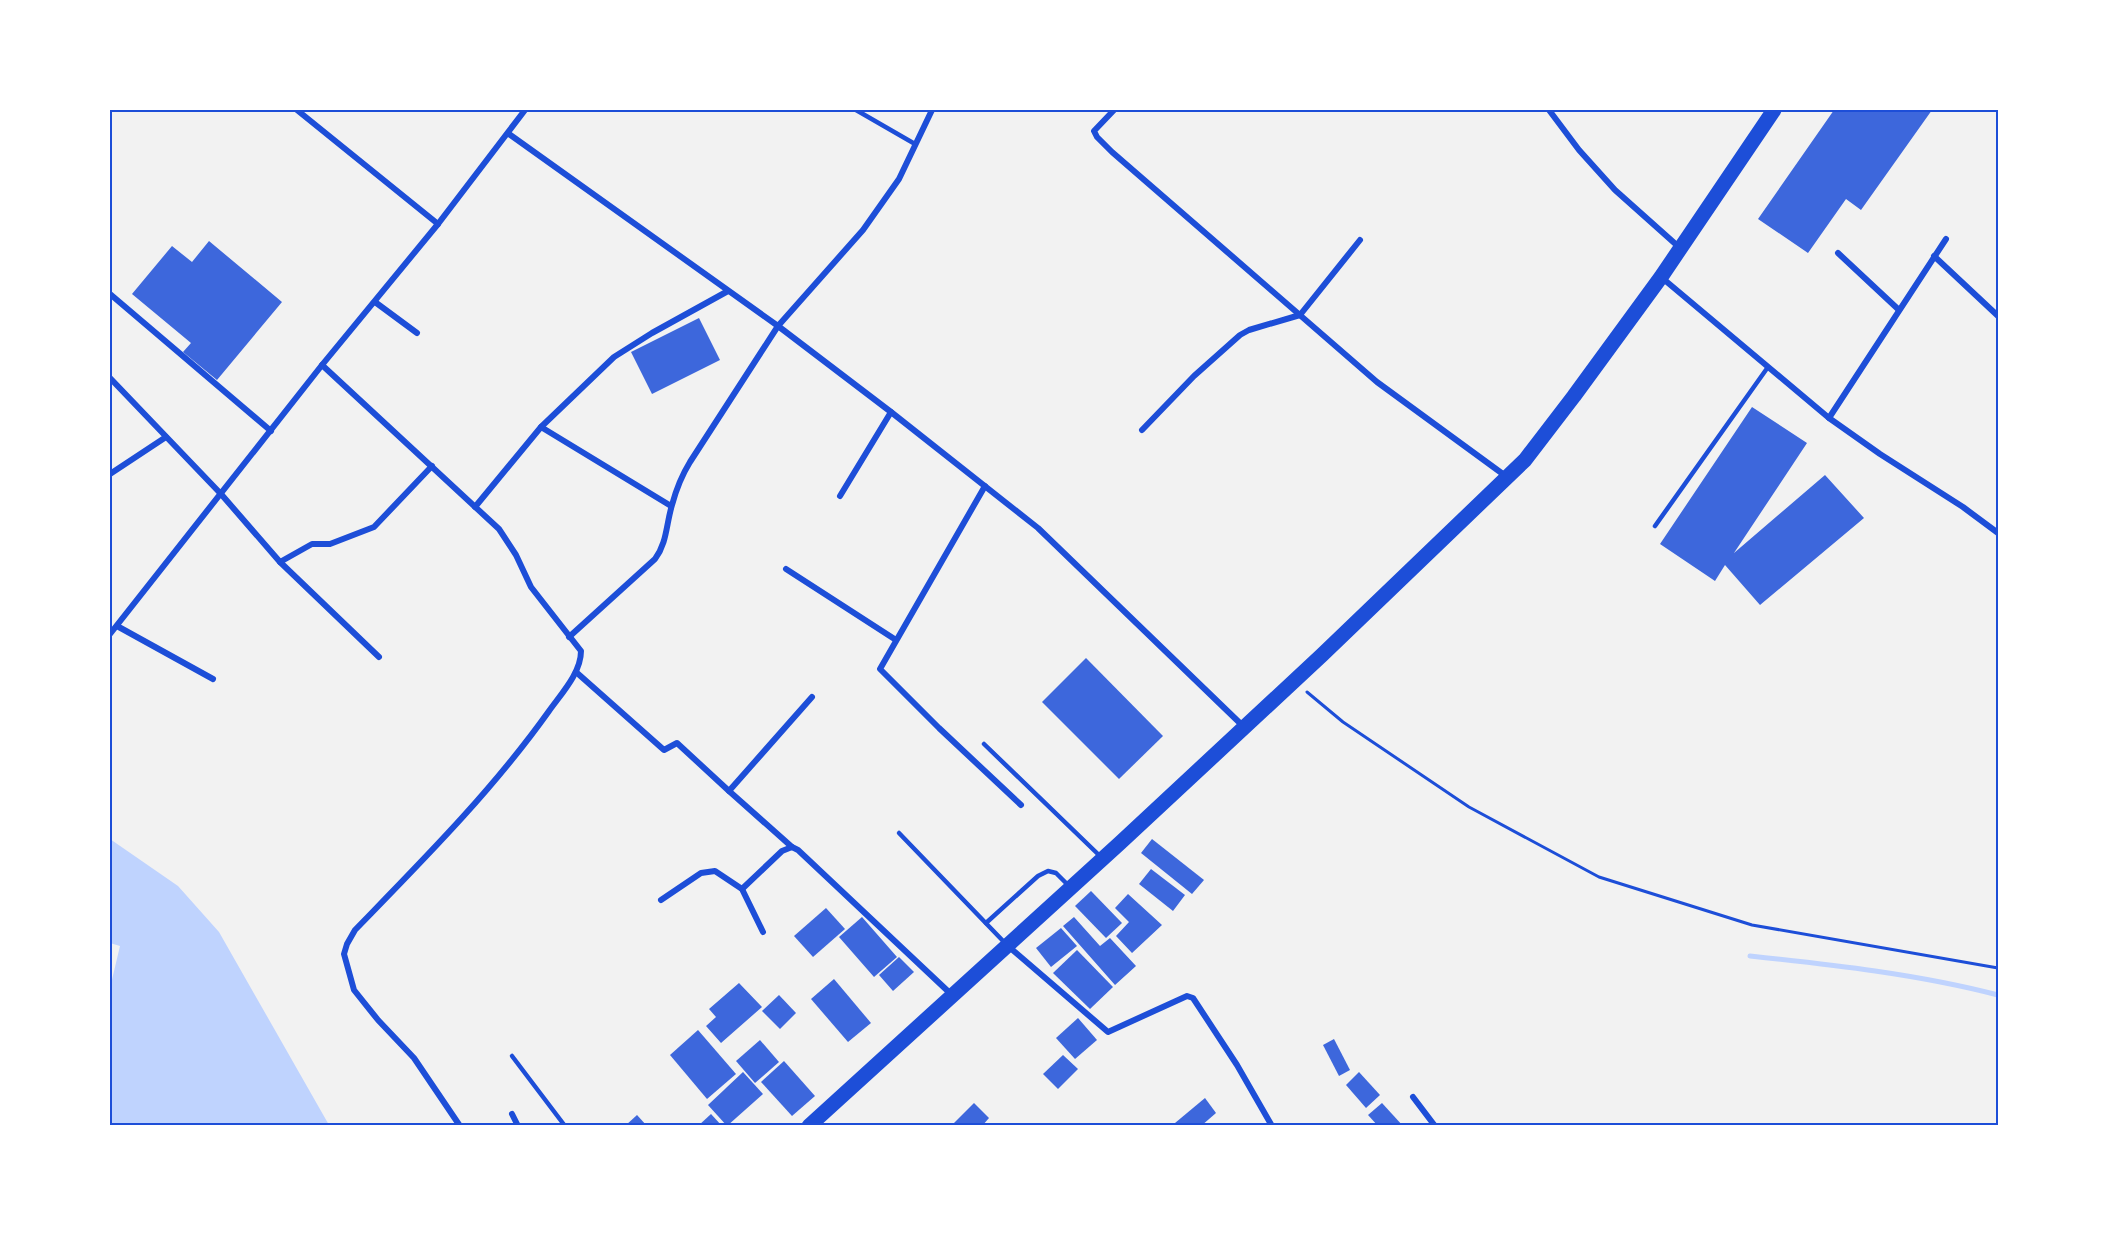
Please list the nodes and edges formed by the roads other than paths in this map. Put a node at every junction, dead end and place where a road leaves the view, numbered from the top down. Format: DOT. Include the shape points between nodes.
graph roads {
  1 [pos="297,110"];
  2 [pos="525,110"];
  3 [pos="856,110"];
  4 [pos="932,110"];
  5 [pos="1114,110"];
  6 [pos="1549,110"];
  7 [pos="1774,110"];
  8 [pos="508,134"];
  9 [pos="915,144"];
  10 [pos="438,224"];
  11 [pos="1946,239"];
  12 [pos="1360,240"];
  13 [pos="1680,248"];
  14 [pos="1838,253"];
  15 [pos="1934,256"];
  16 [pos="1661,277"];
  17 [pos="728,291"];
  18 [pos="110,294"];
  19 [pos="375,302"];
  20 [pos="1899,310"];
  21 [pos="1300,315"];
  22 [pos="1998,316"];
  23 [pos="778,326"];
  24 [pos="417,333"];
  25 [pos="322,365"];
  26 [pos="1768,367"];
  27 [pos="110,378"];
  28 [pos="891,412"];
  29 [pos="1829,418"];
  30 [pos="541,427"];
  31 [pos="1142,430"];
  32 [pos="271,431"];
  33 [pos="165,437"];
  34 [pos="432,466"];
  35 [pos="110,474"];
  36 [pos="1508,478"];
  37 [pos="985,486"];
  38 [pos="221,494"];
  39 [pos="840,496"];
  40 [pos="671,506"];
  41 [pos="475,507"];
  42 [pos="1655,526"];
  43 [pos="1998,534"];
  44 [pos="280,562"];
  45 [pos="786,569"];
  46 [pos="117,626"];
  47 [pos="110,634"];
  48 [pos="569,637"];
  49 [pos="896,640"];
  50 [pos="379,657"];
  51 [pos="576,672"];
  52 [pos="213,679"];
  53 [pos="812,697"];
  54 [pos="1244,727"];
  55 [pos="984,744"];
  56 [pos="729,790"];
  57 [pos="1021,805"];
  58 [pos="899,833"];
  59 [pos="792,847"];
  60 [pos="1103,859"];
  61 [pos="1071,888"];
  62 [pos="742,889"];
  63 [pos="661,900"];
  64 [pos="986,923"];
  65 [pos="764,932"];
  66 [pos="1007,945"];
  67 [pos="952,995"];
  68 [pos="512,1056"];
  69 [pos="1413,1097"];
  70 [pos="512,1114"];
  71 [pos="460,1125"];
  72 [pos="518,1125"];
  73 [pos="565,1125"];
  74 [pos="809,1125"];
  75 [pos="1272,1125"];
  76 [pos="1435,1125"];
  1 -- 10 [label="street"];
  2 -- 8 [label="street"];
  3 -- 9 [label="lane"];
  4 -- 9 [label="street"];
  5 -- 21 [label="street" via="1094,134"];
  6 -- 13 [label="street" via="1615,190"];
  7 -- 13 [label="main road"];
  8 -- 10 [label="street"];
  8 -- 17 [label="street"];
  9 -- 23 [label="street" via="899,179 863,230"];
  10 -- 19 [label="street"];
  11 -- 15 [label="street"];
  12 -- 21 [label="street"];
  13 -- 16 [label="main road"];
  14 -- 20 [label="street"];
  15 -- 20 [label="street"];
  15 -- 22 [label="street"];
  16 -- 26 [label="street"];
  16 -- 36 [label="main road" via="1542,440"];
  17 -- 23 [label="street"];
  17 -- 30 [label="street" via="622,351"];
  18 -- 32 [label="street"];
  19 -- 24 [label="street"];
  19 -- 25 [label="street"];
  20 -- 29 [label="street"];
  21 -- 31 [label="street" via="1240,335"];
  21 -- 36 [label="street" via="1377,382"];
  23 -- 28 [label="street"];
  23 -- 40 [label="street" via="686,469"];
  25 -- 32 [label="street"];
  25 -- 34 [label="street"];
  26 -- 29 [label="street"];
  26 -- 42 [label="lane"];
  27 -- 33 [label="street"];
  28 -- 37 [label="street"];
  28 -- 39 [label="street"];
  29 -- 43 [label="street"];
  30 -- 40 [label="street"];
  30 -- 41 [label="street"];
  32 -- 38 [label="street"];
  33 -- 35 [label="street"];
  33 -- 38 [label="street"];
  34 -- 41 [label="street"];
  34 -- 44 [label="street" via="374,527 330,544 312,544"];
  36 -- 54 [label="main road"];
  37 -- 49 [label="street"];
  37 -- 54 [label="street" via="1046,536"];
  38 -- 44 [label="street"];
  38 -- 46 [label="street"];
  40 -- 48 [label="street" via="666,539 655,560"];
  41 -- 48 [label="street" via="499,529 531,587"];
  44 -- 50 [label="street"];
  45 -- 49 [label="street"];
  46 -- 47 [label="street"];
  46 -- 52 [label="street"];
  48 -- 51 [label="street" via="581,653"];
  49 -- 57 [label="street" via="880,667 881,672"];
  51 -- 56 [label="street" via="664,750 677,743"];
  51 -- 71 [label="street" via="541,723 472,808 355,930 344,954 354,990 414,1058"];
  53 -- 56 [label="street"];
  54 -- 60 [label="main road"];
  55 -- 60 [label="lane"];
  56 -- 59 [label="street"];
  58 -- 64 [label="lane"];
  59 -- 62 [label="street" via="782,851"];
  59 -- 67 [label="street" via="812,861"];
  60 -- 61 [label="main road"];
  61 -- 64 [label="lane" via="1056,873 1048,871"];
  61 -- 66 [label="main road"];
  62 -- 63 [label="street" via="715,871 701,873"];
  62 -- 65 [label="street"];
  64 -- 66 [label="lane"];
  66 -- 67 [label="main road"];
  66 -- 75 [label="street" via="1108,1032 1187,996 1193,998"];
  67 -- 74 [label="main road"];
  68 -- 73 [label="lane"];
  69 -- 76 [label="street"];
  70 -- 72 [label="street"];
}
